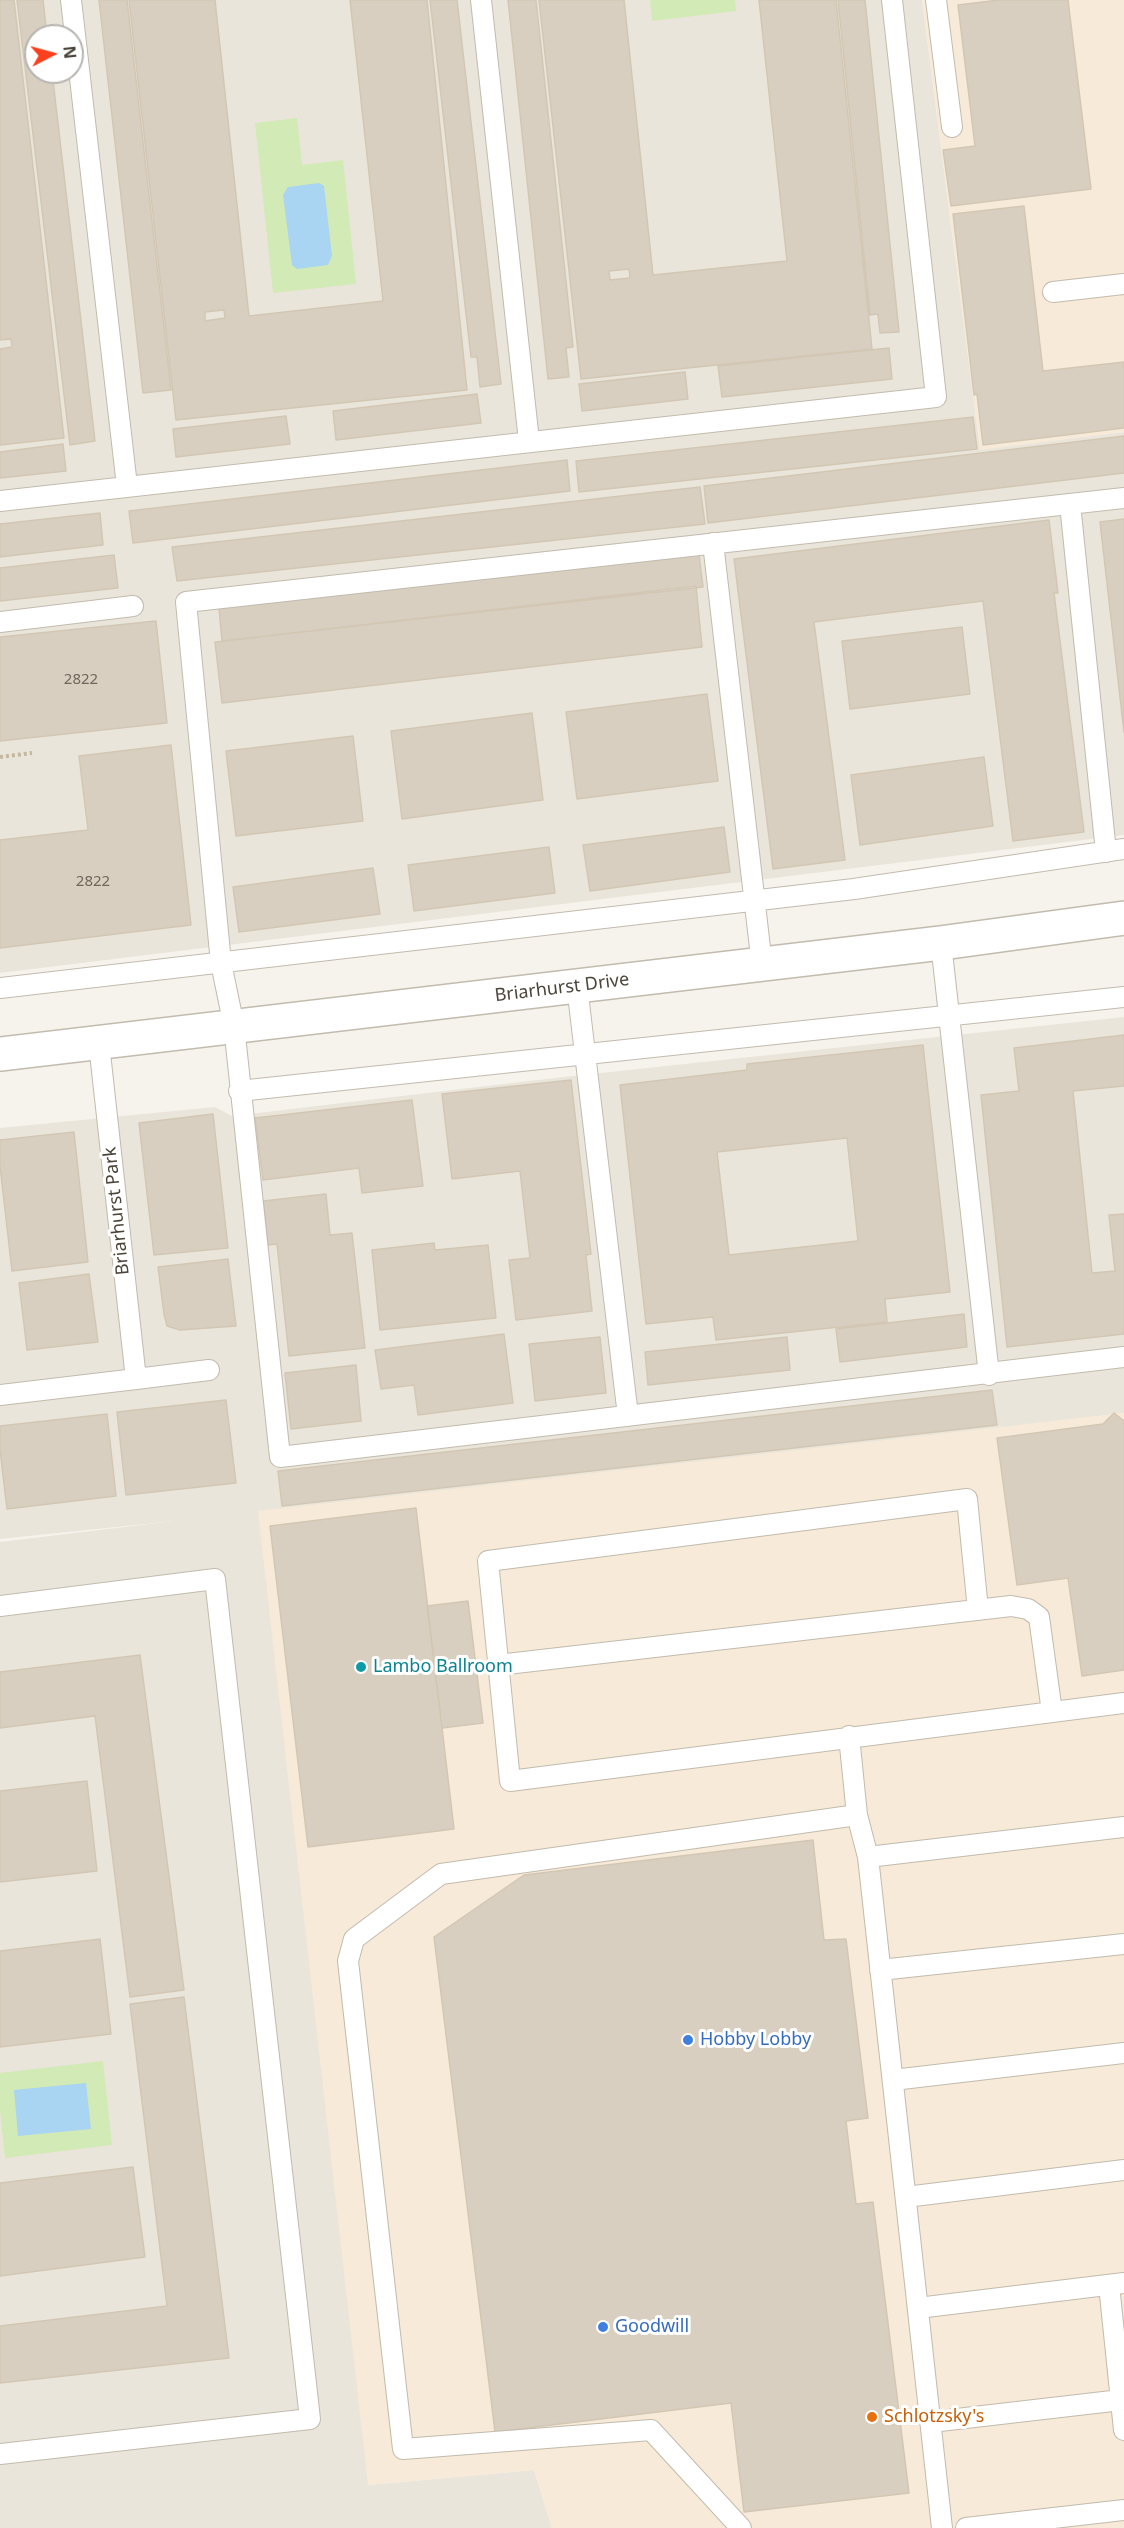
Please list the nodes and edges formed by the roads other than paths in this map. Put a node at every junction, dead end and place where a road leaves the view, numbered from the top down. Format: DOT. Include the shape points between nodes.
graph roads {
  1 [pos="71,0"];
  2 [pos="481,0"];
  3 [pos="892,0"];
  4 [pos="936,0"];
  5 [pos="952,127"];
  6 [pos="1124,284"];
  7 [pos="1053,292"];
  8 [pos="529,441"];
  9 [pos="127,486"];
  10 [pos="1124,498"];
  11 [pos="0,501"];
  12 [pos="1070,504"];
  13 [pos="713,543"];
  14 [pos="133,606"];
  15 [pos="0,622"];
  16 [pos="1115,851"];
  17 [pos="754,900"];
  18 [pos="1124,918"];
  19 [pos="941,943"];
  20 [pos="221,963"];
  21 [pos="762,965"];
  22 [pos="576,986"];
  23 [pos="0,988"];
  24 [pos="1124,997"];
  25 [pos="949,1015"];
  26 [pos="234,1026"];
  27 [pos="99,1044"];
  28 [pos="585,1053"];
  29 [pos="0,1054"];
  30 [pos="239,1091"];
  31 [pos="1124,1358"];
  32 [pos="209,1370"];
  33 [pos="989,1375"];
  34 [pos="136,1379"];
  35 [pos="0,1395"];
  36 [pos="628,1416"];
  37 [pos="0,1606"];
  38 [pos="978,1610"];
  39 [pos="498,1665"];
  40 [pos="1124,1703"];
  41 [pos="1053,1712"];
  42 [pos="849,1736"];
  43 [pos="857,1815"];
  44 [pos="1124,1827"];
  45 [pos="868,1857"];
  46 [pos="1124,1944"];
  47 [pos="880,1970"];
  48 [pos="1124,2053"];
  49 [pos="893,2079"];
  50 [pos="1124,2170"];
  51 [pos="906,2197"];
  52 [pos="1116,2284"];
  53 [pos="918,2308"];
  54 [pos="1121,2400"];
  55 [pos="931,2421"];
  56 [pos="1124,2430"];
  57 [pos="0,2454"];
  58 [pos="1124,2510"];
  59 [pos="741,2528"];
  60 [pos="942,2528"];
  61 [pos="966,2528"];
  1 -- 9 [label="lane"];
  2 -- 8 [label="lane"];
  3 -- 8 [label="lane" via="936,397"];
  4 -- 5 [label="lane"];
  6 -- 7 [label="lane"];
  8 -- 9 [label="lane"];
  9 -- 11 [label="lane"];
  10 -- 12 [label="lane"];
  12 -- 13 [label="lane"];
  12 -- 16 [label="lane"];
  13 -- 17 [label="lane"];
  13 -- 20 [label="lane" via="186,602"];
  14 -- 15 [label="lane"];
  16 -- 17 [label="lane"];
  17 -- 20 [label="lane"];
  17 -- 21 [label="lane"];
  18 -- 19 [label="street, Briarhurst Drive"];
  19 -- 21 [label="street, Briarhurst Drive"];
  19 -- 25 [label="lane"];
  20 -- 23 [label="lane"];
  20 -- 26 [label="lane"];
  21 -- 22 [label="street, Briarhurst Drive"];
  22 -- 26 [label="street, Briarhurst Drive"];
  22 -- 28 [label="lane"];
  24 -- 25 [label="lane"];
  25 -- 28 [label="lane"];
  25 -- 33 [label="lane"];
  26 -- 27 [label="street, Briarhurst Drive"];
  26 -- 30 [label="lane"];
  27 -- 29 [label="street, Briarhurst Drive"];
  27 -- 34 [label="lane, Briarhurst Park"];
  28 -- 30 [label="lane"];
  28 -- 36 [label="lane"];
  30 -- 36 [label="lane" via="280,1456"];
  31 -- 33 [label="lane"];
  32 -- 34 [label="lane"];
  33 -- 36 [label="lane"];
  34 -- 35 [label="lane"];
  37 -- 57 [label="lane" via="215,1580 310,2419"];
  38 -- 39 [label="lane"];
  38 -- 39 [label="lane" via="967,1499 488,1561"];
  38 -- 41 [label="lane" via="1011,1606 1028,1609 1039,1617"];
  39 -- 42 [label="lane" via="510,1781"];
  40 -- 41 [label="lane"];
  41 -- 42 [label="lane"];
  42 -- 43 [label="lane"];
  43 -- 45 [label="lane"];
  43 -- 59 [label="lane" via="441,1874 354,1939 348,1961 403,2449 651,2430"];
  44 -- 45 [label="lane"];
  45 -- 47 [label="lane"];
  46 -- 47 [label="lane"];
  47 -- 49 [label="lane"];
  48 -- 49 [label="lane"];
  49 -- 51 [label="lane"];
  50 -- 51 [label="lane"];
  51 -- 53 [label="lane"];
  52 -- 53 [label="lane"];
  52 -- 54 [label="lane"];
  53 -- 55 [label="lane"];
  54 -- 55 [label="lane"];
  54 -- 56 [label="lane"];
  55 -- 60 [label="lane"];
  58 -- 61 [label="lane"];
}
